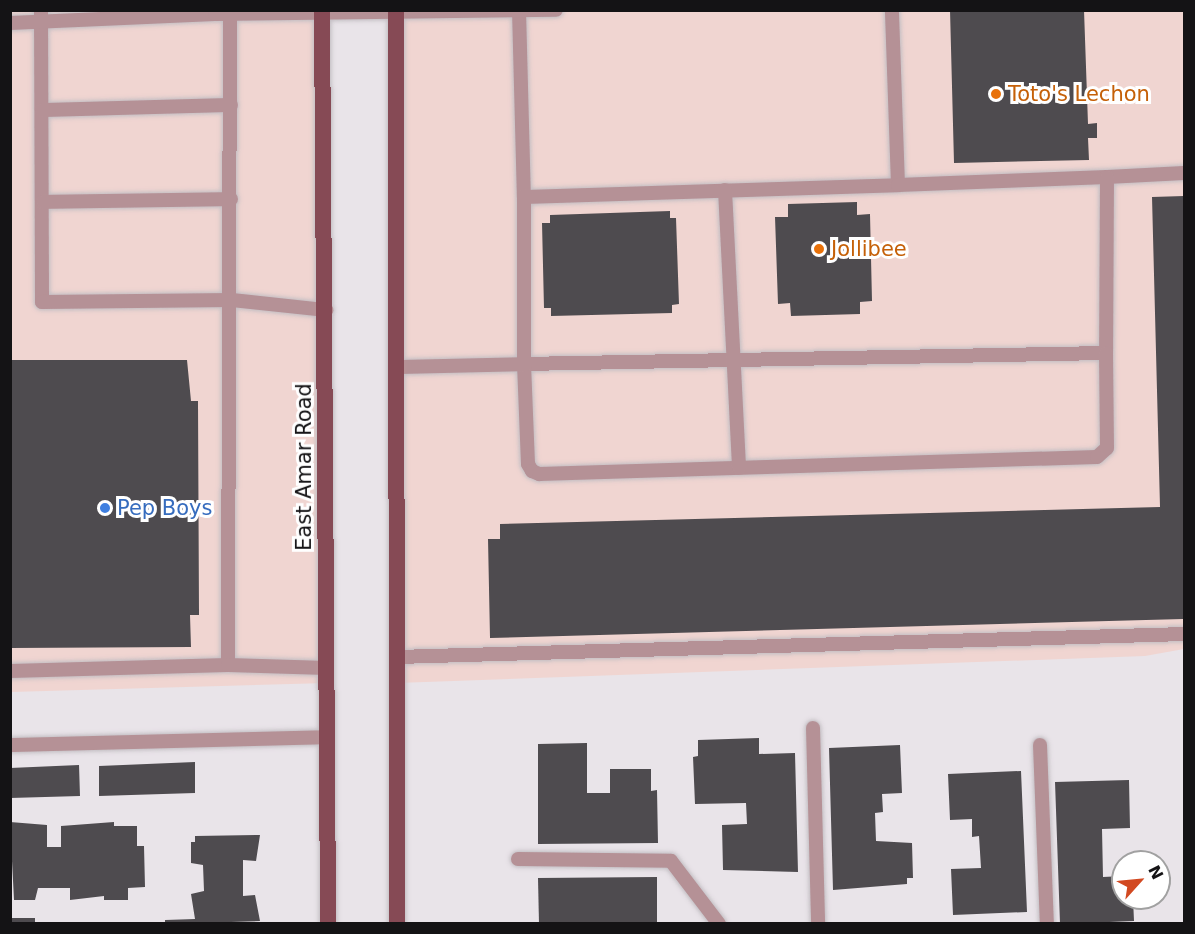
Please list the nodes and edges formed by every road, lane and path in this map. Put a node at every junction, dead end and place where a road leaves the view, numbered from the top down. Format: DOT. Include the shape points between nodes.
graph roads {
  1 [pos="556,10"];
  2 [pos="892,10"];
  3 [pos="519,11"];
  4 [pos="230,12"];
  5 [pos="322,12"];
  6 [pos="396,12"];
  7 [pos="41,16"];
  8 [pos="10,23"];
  9 [pos="231,105"];
  10 [pos="42,110"];
  11 [pos="1185,173"];
  12 [pos="1107,177"];
  13 [pos="898,184"];
  14 [pos="725,190"];
  15 [pos="524,197"];
  16 [pos="231,199"];
  17 [pos="43,202"];
  18 [pos="232,300"];
  19 [pos="326,310"];
  20 [pos="1106,353"];
  21 [pos="733,360"];
  22 [pos="524,363"];
  23 [pos="396,367"];
  24 [pos="738,468"];
  25 [pos="1185,634"];
  26 [pos="397,657"];
  27 [pos="228,665"];
  28 [pos="327,668"];
  29 [pos="10,671"];
  30 [pos="813,728"];
  31 [pos="327,737"];
  32 [pos="10,745"];
  33 [pos="1040,745"];
  34 [pos="518,858"];
  35 [pos="328,924"];
  36 [pos="397,924"];
  37 [pos="718,924"];
  38 [pos="819,924"];
  39 [pos="1047,924"];
  1 -- 3 [label="lane"];
  2 -- 13 [label="lane"];
  3 -- 6 [label="lane"];
  3 -- 15 [label="lane"];
  4 -- 5 [label="lane"];
  4 -- 7 [label="lane"];
  4 -- 9 [label="lane"];
  5 -- 6 [label="lane"];
  5 -- 19 [label="main road, East Amar Road"];
  6 -- 23 [label="main road"];
  7 -- 8 [label="lane"];
  7 -- 10 [label="lane"];
  9 -- 10 [label="lane"];
  9 -- 16 [label="lane"];
  10 -- 17 [label="lane"];
  11 -- 12 [label="lane"];
  12 -- 13 [label="lane"];
  12 -- 20 [label="lane"];
  13 -- 14 [label="lane"];
  14 -- 15 [label="lane"];
  14 -- 21 [label="lane"];
  15 -- 22 [label="lane"];
  16 -- 17 [label="lane"];
  16 -- 18 [label="lane"];
  17 -- 18 [label="lane" via="42,302"];
  18 -- 19 [label="lane"];
  18 -- 27 [label="lane"];
  19 -- 28 [label="main road, East Amar Road"];
  20 -- 21 [label="lane"];
  20 -- 24 [label="lane" via="1107,448 1097,457"];
  21 -- 22 [label="lane"];
  21 -- 24 [label="lane"];
  22 -- 23 [label="lane"];
  22 -- 24 [label="lane" via="528,464 532,471 539,474"];
  23 -- 26 [label="main road"];
  25 -- 26 [label="lane"];
  26 -- 36 [label="main road"];
  27 -- 28 [label="lane"];
  27 -- 29 [label="lane"];
  28 -- 31 [label="main road, East Amar Road"];
  30 -- 38 [label="lane"];
  31 -- 32 [label="lane"];
  31 -- 35 [label="main road, East Amar Road"];
  33 -- 39 [label="lane"];
  34 -- 37 [label="lane" via="671,861"];
}
